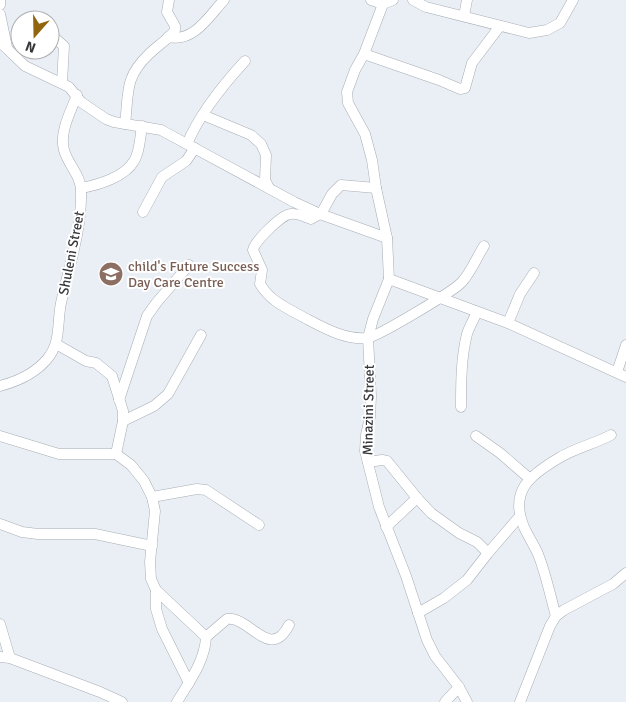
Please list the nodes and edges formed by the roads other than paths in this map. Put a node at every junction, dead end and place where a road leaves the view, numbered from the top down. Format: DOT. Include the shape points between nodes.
graph roads {
  1 [pos="0,0"];
  2 [pos="169,0"];
  3 [pos="224,0"];
  4 [pos="371,0"];
  5 [pos="413,0"];
  6 [pos="467,0"];
  7 [pos="573,0"];
  8 [pos="388,2"];
  9 [pos="0,5"];
  10 [pos="0,14"];
  11 [pos="464,16"];
  12 [pos="500,26"];
  13 [pos="168,37"];
  14 [pos="60,43"];
  15 [pos="3,45"];
  16 [pos="364,54"];
  17 [pos="245,61"];
  18 [pos="62,83"];
  19 [pos="77,95"];
  20 [pos="203,115"];
  21 [pos="124,124"];
  22 [pos="142,126"];
  23 [pos="191,146"];
  24 [pos="81,188"];
  25 [pos="269,188"];
  26 [pos="376,188"];
  27 [pos="143,212"];
  28 [pos="320,214"];
  29 [pos="387,238"];
  30 [pos="484,246"];
  31 [pos="189,265"];
  32 [pos="534,272"];
  33 [pos="389,279"];
  34 [pos="440,298"];
  35 [pos="477,312"];
  36 [pos="508,323"];
  37 [pos="201,335"];
  38 [pos="368,338"];
  39 [pos="56,344"];
  40 [pos="626,345"];
  41 [pos="621,375"];
  42 [pos="2,383"];
  43 [pos="119,400"];
  44 [pos="461,407"];
  45 [pos="123,421"];
  46 [pos="612,435"];
  47 [pos="0,436"];
  48 [pos="476,436"];
  49 [pos="116,454"];
  50 [pos="368,462"];
  51 [pos="530,479"];
  52 [pos="152,497"];
  53 [pos="417,498"];
  54 [pos="520,516"];
  55 [pos="0,524"];
  56 [pos="258,525"];
  57 [pos="386,527"];
  58 [pos="152,546"];
  59 [pos="488,553"];
  60 [pos="626,573"];
  61 [pos="156,590"];
  62 [pos="418,613"];
  63 [pos="556,616"];
  64 [pos="0,624"];
  65 [pos="290,625"];
  66 [pos="206,637"];
  67 [pos="5,658"];
  68 [pos="189,683"];
  69 [pos="459,687"];
  70 [pos="122,702"];
  71 [pos="177,702"];
  72 [pos="445,702"];
  73 [pos="467,702"];
  74 [pos="520,702"];
  1 -- 9 [label="street"];
  2 -- 13 [label="street" via="167,12 175,26"];
  3 -- 13 [label="street" via="195,31 180,38"];
  4 -- 8 [label="street"];
  5 -- 11 [label="street" via="426,7"];
  6 -- 11 [label="street"];
  7 -- 12 [label="street" via="560,23 547,30 529,33"];
  8 -- 16 [label="street, Minazini Street"];
  10 -- 15 [label="street"];
  11 -- 12 [label="street"];
  12 -- 16 [label="street" via="472,63 465,88 460,89"];
  13 -- 21 [label="street" via="132,74"];
  14 -- 18 [label="street" via="64,46"];
  15 -- 18 [label="street" via="25,66"];
  16 -- 26 [label="street, Minazini Street" via="347,92 348,103 364,134 372,160"];
  17 -- 20 [label="street" via="221,87"];
  18 -- 19 [label="street"];
  19 -- 21 [label="street" via="99,115"];
  19 -- 24 [label="street, Shuleni Street" via="62,140"];
  20 -- 23 [label="street" via="192,133"];
  20 -- 25 [label="street" via="251,135 261,144 266,155 265,180"];
  21 -- 22 [label="street"];
  22 -- 23 [label="street" via="161,130"];
  22 -- 24 [label="street" via="136,157 130,167 100,185"];
  23 -- 25 [label="street"];
  23 -- 27 [label="street" via="186,161 162,177"];
  24 -- 39 [label="street, Shuleni Street" via="81,215 60,305"];
  25 -- 28 [label="street"];
  26 -- 28 [label="street" via="341,186"];
  26 -- 29 [label="street, Minazini Street"];
  28 -- 29 [label="street"];
  28 -- 38 [label="street" via="311,219 289,214 258,241 253,250 262,270 260,284 270,297 327,330"];
  29 -- 33 [label="street, Minazini Street"];
  30 -- 34 [label="street" via="463,281"];
  31 -- 43 [label="street" via="147,316"];
  32 -- 36 [label="street"];
  33 -- 34 [label="street"];
  33 -- 38 [label="street, Minazini Street"];
  34 -- 35 [label="street"];
  34 -- 38 [label="street"];
  35 -- 36 [label="street"];
  35 -- 44 [label="street" via="464,350"];
  36 -- 41 [label="street"];
  37 -- 45 [label="street" via="168,394 154,406"];
  38 -- 50 [label="street, Minazini Street" via="371,396 365,451"];
  39 -- 42 [label="street, Shuleni Street" via="38,369 20,379"];
  39 -- 43 [label="street" via="112,376"];
  40 -- 41 [label="street"];
  43 -- 45 [label="street"];
  45 -- 49 [label="street"];
  46 -- 51 [label="street" via="560,457"];
  47 -- 49 [label="street" via="59,454"];
  48 -- 51 [label="street"];
  49 -- 52 [label="street" via="131,465"];
  50 -- 53 [label="street" via="387,461"];
  50 -- 57 [label="street, Minazini Street"];
  51 -- 54 [label="street" via="519,497"];
  52 -- 56 [label="street" via="197,488 206,490"];
  52 -- 58 [label="street" via="155,511"];
  53 -- 57 [label="street"];
  53 -- 59 [label="street" via="444,524 477,542"];
  54 -- 59 [label="street"];
  54 -- 63 [label="street" via="542,564"];
  55 -- 58 [label="street" via="22,532 95,534"];
  57 -- 62 [label="street, Minazini Street"];
  58 -- 61 [label="street" via="151,579"];
  59 -- 62 [label="street" via="467,580"];
  60 -- 63 [label="street" via="613,584"];
  61 -- 66 [label="street"];
  61 -- 68 [label="street" via="156,609 162,629"];
  62 -- 69 [label="street, Minazini Street" via="435,656"];
  63 -- 74 [label="street"];
  64 -- 67 [label="street"];
  65 -- 66 [label="street" via="281,636 265,639 237,619 227,619"];
  66 -- 68 [label="street" via="206,647"];
  67 -- 70 [label="street"];
  68 -- 71 [label="street"];
  69 -- 72 [label="street"];
  69 -- 73 [label="street, Minazini Street"];
}
